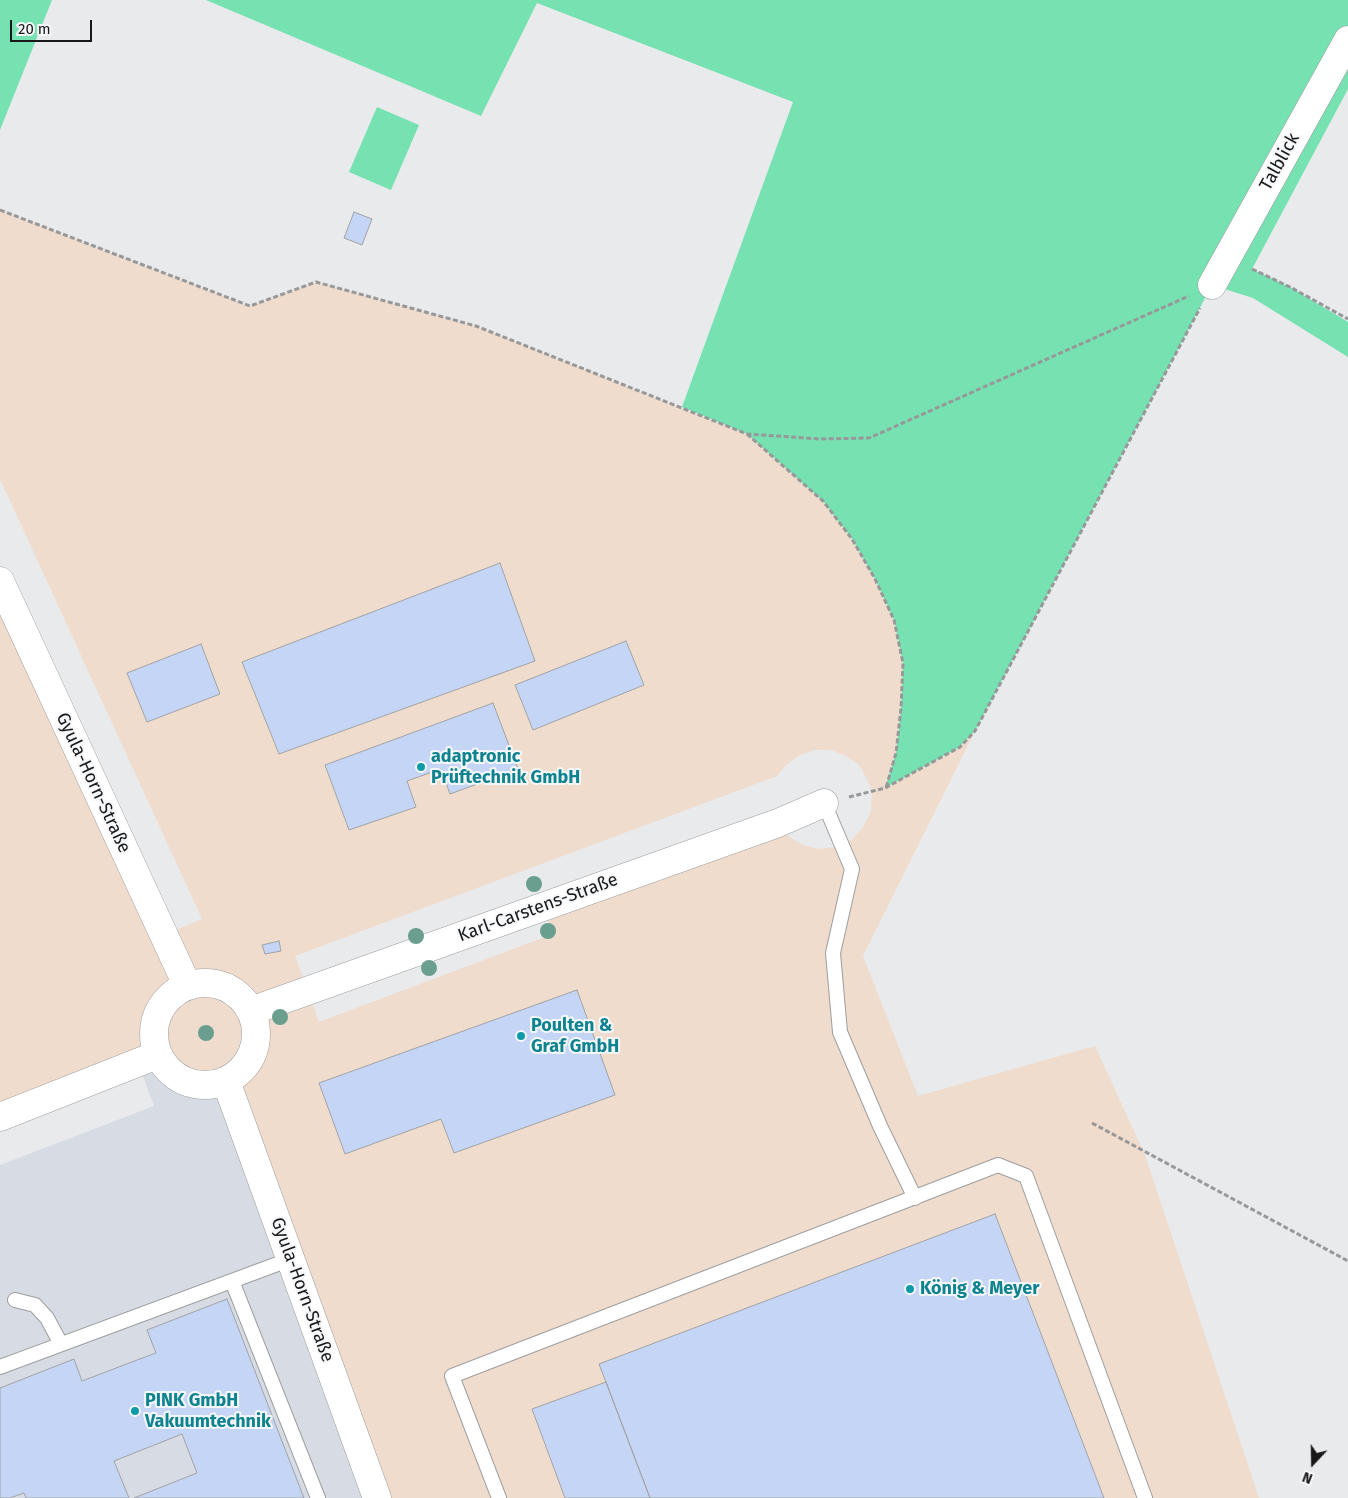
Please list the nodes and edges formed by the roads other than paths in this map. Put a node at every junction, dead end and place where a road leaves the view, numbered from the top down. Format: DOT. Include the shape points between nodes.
graph roads {
  1 [pos="1348,40"];
  2 [pos="1212,285"];
  3 [pos="0,581"];
  4 [pos="824,803"];
  5 [pos="187,985"];
  6 [pos="251,1011"];
  7 [pos="157,1055"];
  8 [pos="226,1081"];
  9 [pos="0,1117"];
  10 [pos="915,1198"];
  11 [pos="291,1259"];
  12 [pos="232,1281"];
  13 [pos="15,1300"];
  14 [pos="61,1344"];
  15 [pos="0,1367"];
  16 [pos="318,1498"];
  17 [pos="377,1498"];
  18 [pos="499,1498"];
  19 [pos="1145,1498"];
  1 -- 2 [label="street, Talblick"];
  3 -- 5 [label="street, Gyula-Horn-Straße"];
  4 -- 6 [label="street, Karl-Carstens-Straße"];
  4 -- 10 [label="lane" via="852,869 833,953 840,1032"];
  5 -- 6 [label="street" via="209,983 231,989"];
  5 -- 7 [label="street" via="171,994 160,1008 153,1036"];
  6 -- 8 [label="street" via="256,1030 254,1048 246,1064"];
  7 -- 8 [label="street" via="170,1072 185,1082 202,1086"];
  7 -- 9 [label="street"];
  8 -- 11 [label="street, Gyula-Horn-Straße"];
  10 -- 18 [label="lane" via="452,1376"];
  10 -- 19 [label="lane" via="998,1165 1026,1176"];
  11 -- 12 [label="lane"];
  11 -- 17 [label="street, Gyula-Horn-Straße"];
  12 -- 14 [label="lane"];
  12 -- 16 [label="lane"];
  13 -- 14 [label="lane" via="35,1305 47,1318"];
  14 -- 15 [label="lane"];
}
